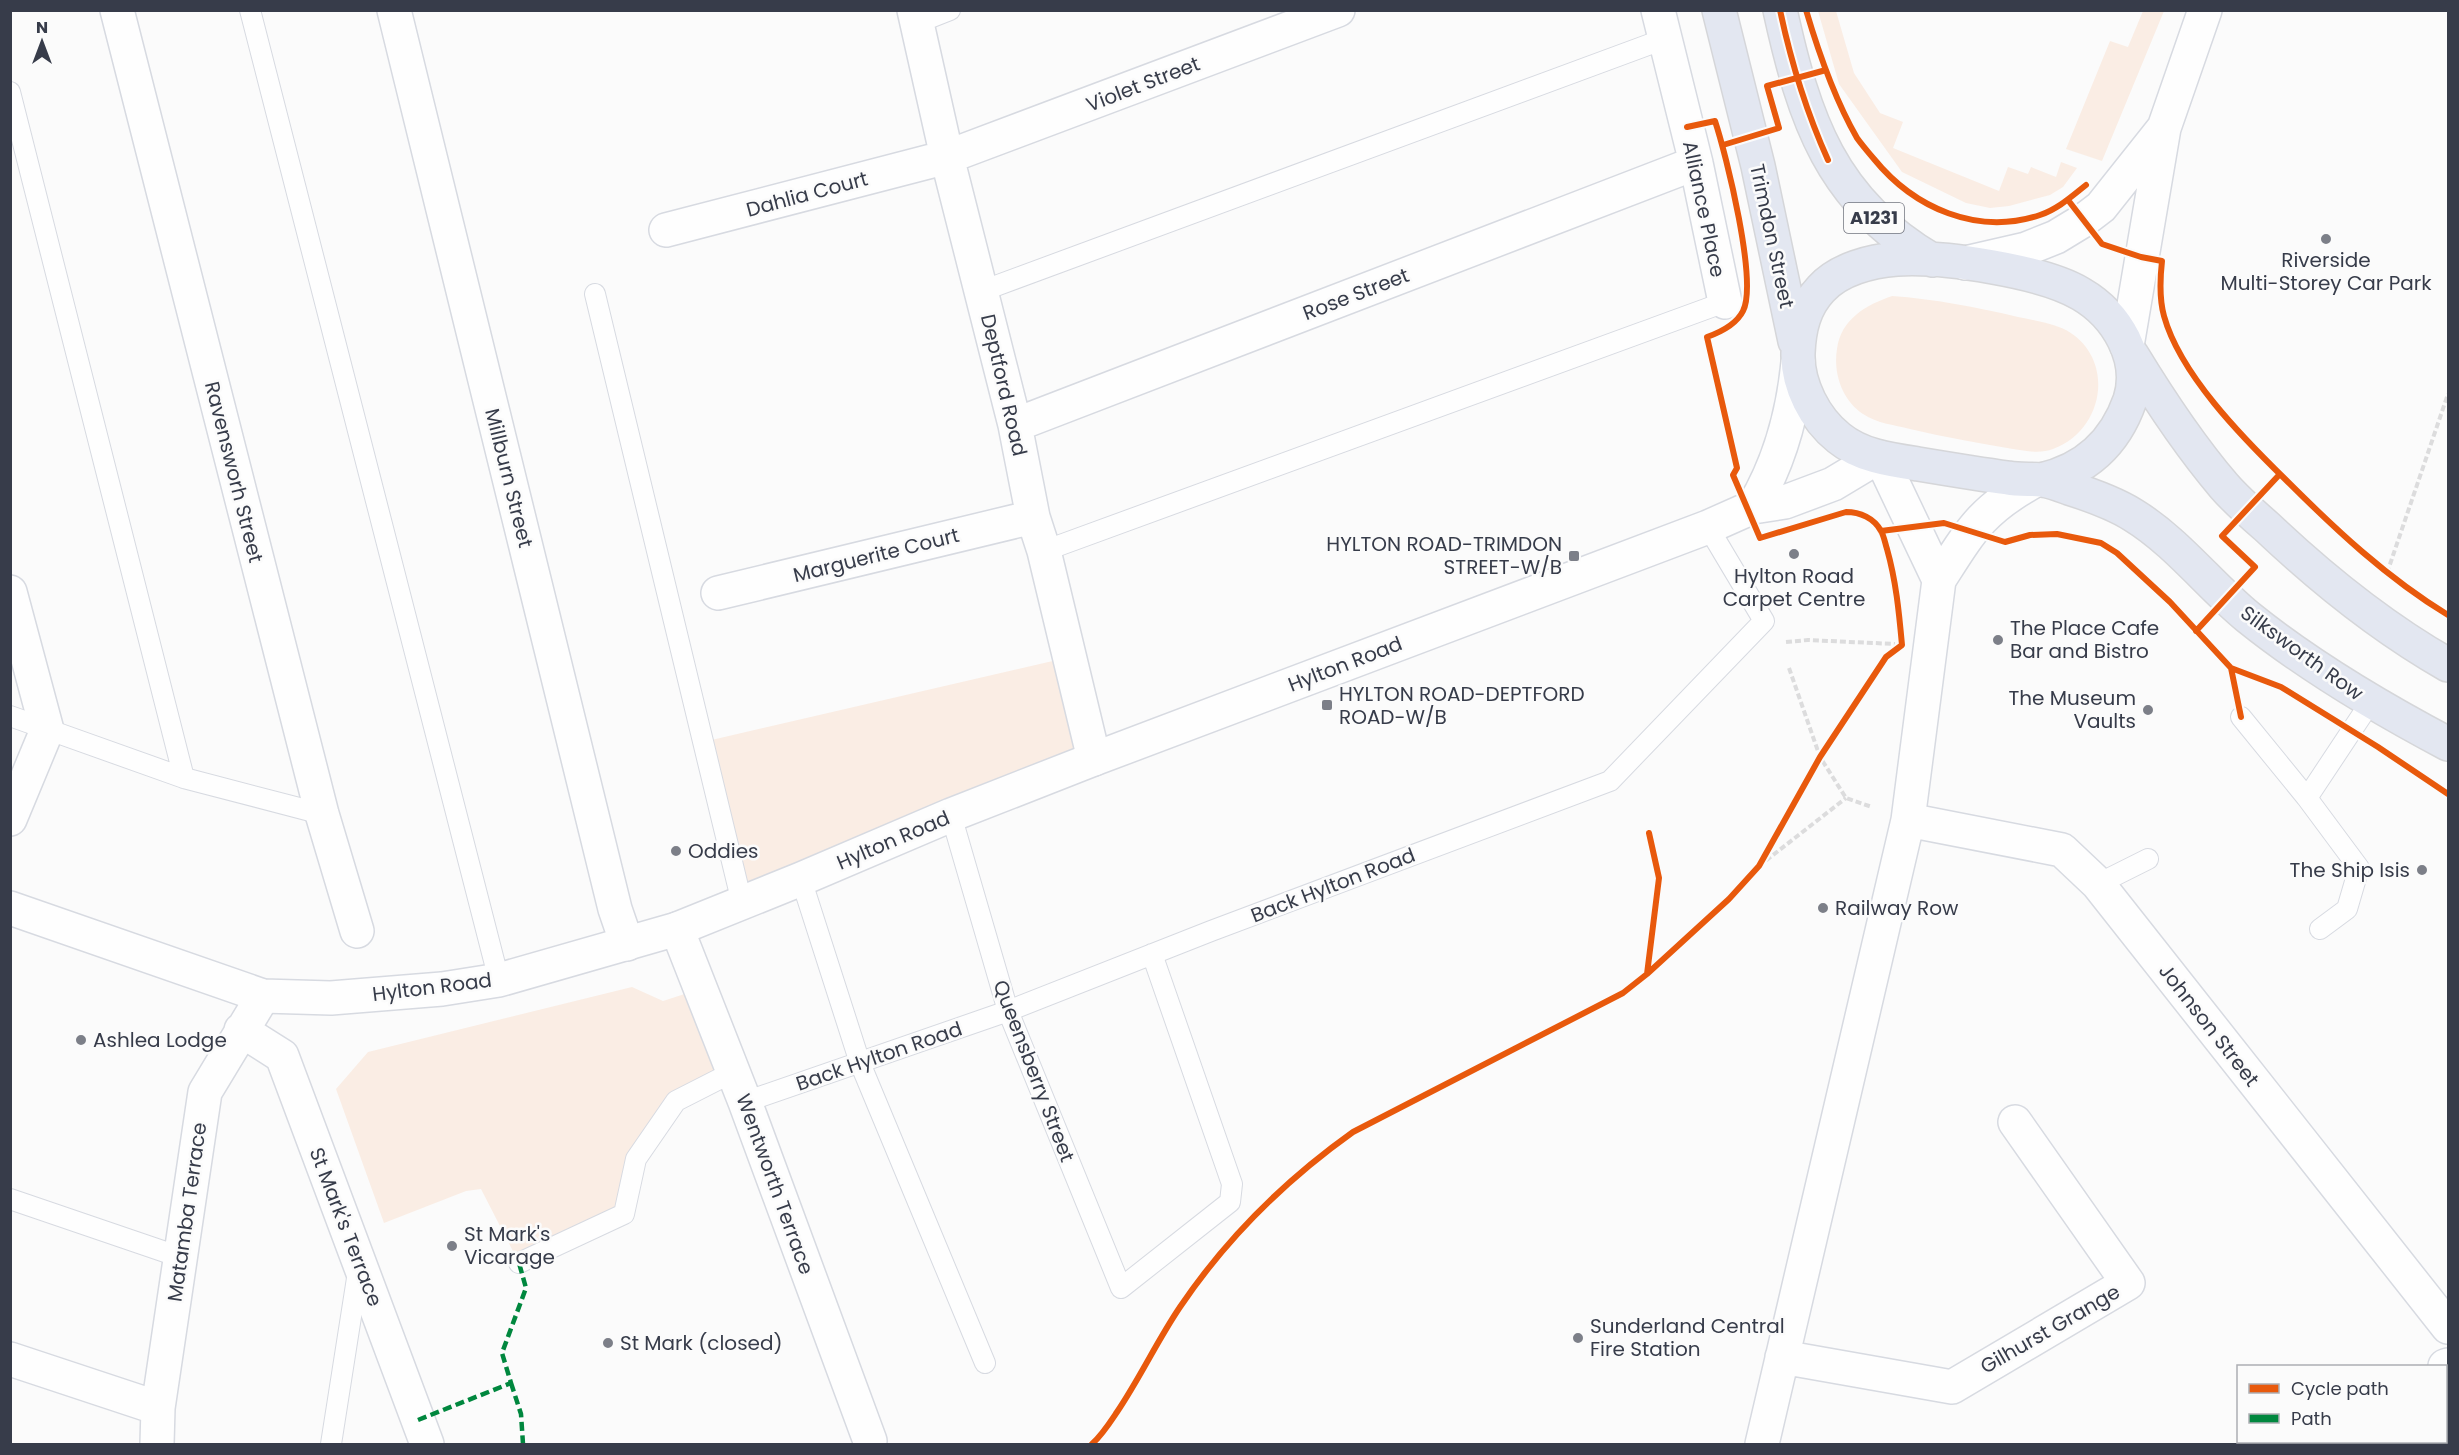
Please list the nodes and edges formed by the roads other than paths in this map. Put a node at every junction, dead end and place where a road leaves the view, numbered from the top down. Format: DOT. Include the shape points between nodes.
graph roads {
  1 [pos="117,10"];
  2 [pos="250,10"];
  3 [pos="394,10"];
  4 [pos="950,10"];
  5 [pos="1338,10"];
  6 [pos="1719,10"];
  7 [pos="1780,10"];
  8 [pos="2205,10"];
  9 [pos="916,17"];
  10 [pos="1661,25"];
  11 [pos="10,92"];
  12 [pos="2164,128"];
  13 [pos="947,157"];
  14 [pos="1696,163"];
  15 [pos="666,230"];
  16 [pos="1948,262"];
  17 [pos="982,291"];
  18 [pos="595,294"];
  19 [pos="1725,302"];
  20 [pos="2128,348"];
  21 [pos="1798,359"];
  22 [pos="1015,425"];
  23 [pos="1880,457"];
  24 [pos="2039,480"];
  25 [pos="1753,507"];
  26 [pos="1034,517"];
  27 [pos="1708,526"];
  28 [pos="1044,551"];
  29 [pos="1939,580"];
  30 [pos="10,592"];
  31 [pos="718,593"];
  32 [pos="2448,665"];
  33 [pos="2370,703"];
  34 [pos="10,716"];
  35 [pos="2241,717"];
  36 [pos="47,730"];
  37 [pos="2448,744"];
  38 [pos="1094,759"];
  39 [pos="184,778"];
  40 [pos="2307,798"];
  41 [pos="322,814"];
  42 [pos="951,815"];
  43 [pos="10,819"];
  44 [pos="1908,820"];
  45 [pos="2148,859"];
  46 [pos="801,879"];
  47 [pos="2098,884"];
  48 [pos="742,903"];
  49 [pos="10,908"];
  50 [pos="676,929"];
  51 [pos="2320,929"];
  52 [pos="357,932"];
  53 [pos="627,945"];
  54 [pos="1152,954"];
  55 [pos="499,980"];
  56 [pos="263,996"];
  57 [pos="1008,1011"];
  58 [pos="241,1030"];
  59 [pos="860,1063"];
  60 [pos="733,1072"];
  61 [pos="745,1102"];
  62 [pos="2015,1122"];
  63 [pos="10,1199"];
  64 [pos="180,1257"];
  65 [pos="360,1262"];
  66 [pos="519,1263"];
  67 [pos="2448,1327"];
  68 [pos="1782,1357"];
  69 [pos="10,1359"];
  70 [pos="985,1363"];
  71 [pos="158,1408"];
  72 [pos="870,1441"];
  73 [pos="157,1444"];
  74 [pos="331,1444"];
  75 [pos="427,1444"];
  76 [pos="1762,1444"];
  1 -- 41 [label="street, Ravensworh Street"];
  2 -- 55 [label="lane"];
  3 -- 53 [label="street, Millburn Street"];
  4 -- 9 [label="lane"];
  5 -- 13 [label="street, Violet Street"];
  6 -- 21 [label="highway, Trimdon Street" via="1758,166"];
  7 -- 16 [label="highway, A1231" via="1796,78 1828,160 1875,219 1905,244"];
  8 -- 12 [label="street"];
  9 -- 13 [label="street, Deptford Road"];
  10 -- 14 [label="street, Alliance Place"];
  10 -- 17 [label="lane"];
  11 -- 39 [label="lane"];
  12 -- 16 [label="street" via="2101,207 2084,220 2026,249"];
  12 -- 20 [label="street"];
  13 -- 15 [label="street, Dahlia Court"];
  13 -- 17 [label="street, Deptford Road"];
  14 -- 19 [label="street, Alliance Place"];
  14 -- 22 [label="street, Rose Street"];
  16 -- 20 [label="highway" via="2009,270 2052,281 2081,294 2101,309"];
  16 -- 21 [label="highway" via="1898,259 1862,265 1822,287 1807,307 1799,330"];
  17 -- 22 [label="street, Deptford Road"];
  18 -- 48 [label="lane"];
  19 -- 28 [label="lane"];
  20 -- 24 [label="highway" via="2134,371 2132,391 2113,436 2078,466 2062,475"];
  20 -- 32 [label="highway" via="2177,426 2225,488 2333,585"];
  21 -- 23 [label="highway, Trimdon Street" via="1814,411 1829,430 1848,445"];
  21 -- 25 [label="street" via="1787,432 1768,482"];
  22 -- 26 [label="street, Deptford Road"];
  23 -- 24 [label="highway, Trimdon Street"];
  23 -- 25 [label="street, Hylton Road" via="1833,484 1785,502"];
  23 -- 29 [label="street"];
  24 -- 29 [label="street" via="1994,506 1977,522"];
  24 -- 33 [label="highway, Silksworth Row" via="2132,514 2155,530 2248,617"];
  25 -- 27 [label="street, Hylton Road"];
  26 -- 28 [label="street, Deptford Road"];
  26 -- 31 [label="street, Marguerite Court"];
  27 -- 38 [label="street, Hylton Road"];
  27 -- 54 [label="lane, Back Hylton Road" via="1764,621 1610,781"];
  28 -- 38 [label="street, Deptford Road"];
  29 -- 44 [label="street"];
  30 -- 36 [label="street"];
  33 -- 37 [label="highway, Silksworth Row"];
  33 -- 40 [label="lane"];
  34 -- 36 [label="lane"];
  35 -- 40 [label="lane"];
  36 -- 39 [label="lane"];
  36 -- 43 [label="street"];
  38 -- 42 [label="street, Hylton Road"];
  39 -- 41 [label="lane"];
  40 -- 51 [label="lane" via="2359,868 2347,909"];
  41 -- 52 [label="street, Ravensworh Street"];
  42 -- 46 [label="street, Hylton Road"];
  42 -- 57 [label="lane, Queensberry Street"];
  44 -- 47 [label="street, Johnson Street" via="2062,850"];
  44 -- 68 [label="street"];
  45 -- 47 [label="lane"];
  46 -- 48 [label="street, Hylton Road"];
  46 -- 59 [label="lane"];
  47 -- 67 [label="street, Johnson Street"];
  48 -- 50 [label="street, Hylton Road"];
  49 -- 56 [label="street, Hylton Road"];
  50 -- 53 [label="street, Hylton Road"];
  50 -- 60 [label="street, Wentworth Terrace"];
  53 -- 55 [label="street, Hylton Road"];
  54 -- 57 [label="lane, Back Hylton Road"];
  54 -- 57 [label="lane, Queensberry Street" via="1232,1184 1230,1202 1121,1288"];
  55 -- 56 [label="street, Hylton Road" via="331,998"];
  56 -- 58 [label="street, Matamba Terrace"];
  57 -- 59 [label="lane, Back Hylton Road"];
  58 -- 64 [label="street, Matamba Terrace" via="205,1092"];
  58 -- 65 [label="street, St Mark's Terrace" via="282,1056"];
  59 -- 61 [label="lane, Back Hylton Road"];
  59 -- 70 [label="lane"];
  60 -- 61 [label="street, Wentworth Terrace"];
  60 -- 66 [label="lane" via="676,1101 636,1159 624,1214"];
  61 -- 72 [label="street, Wentworth Terrace"];
  62 -- 68 [label="street, Gilhurst Grange" via="2128,1283 1952,1386"];
  63 -- 64 [label="lane"];
  64 -- 71 [label="street, Matamba Terrace"];
  65 -- 74 [label="lane"];
  65 -- 75 [label="street, St Mark's Terrace"];
  68 -- 76 [label="street"];
  69 -- 71 [label="street"];
  71 -- 73 [label="street, Matamba Terrace"];
}
